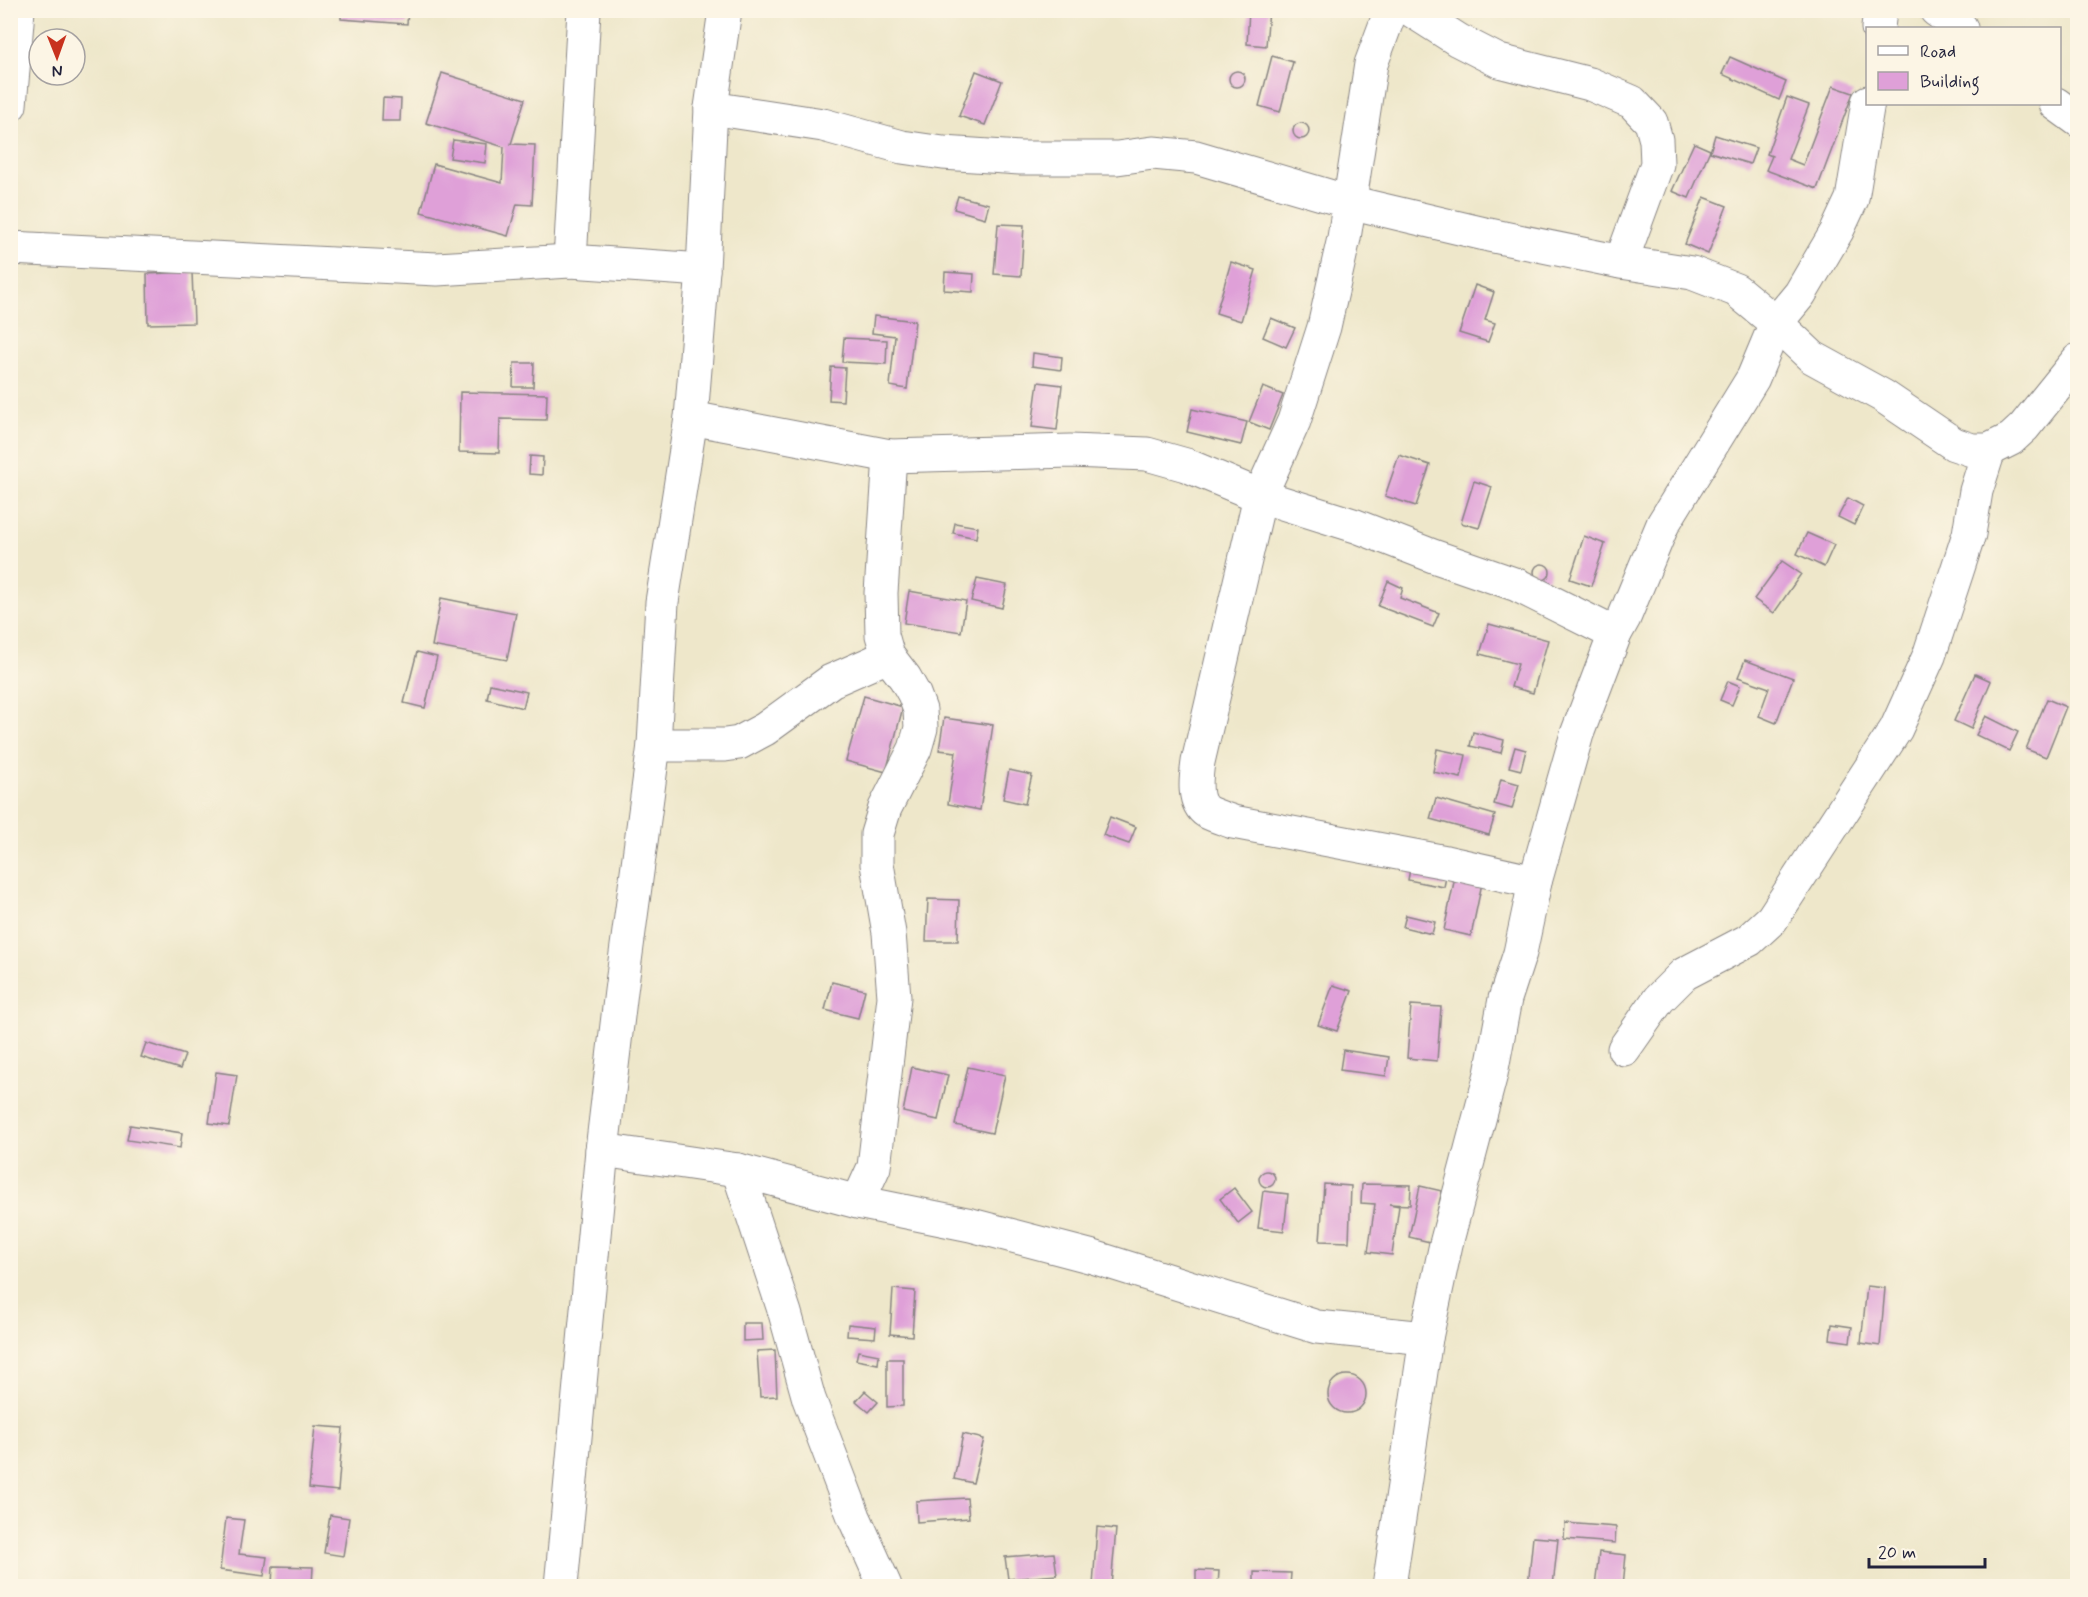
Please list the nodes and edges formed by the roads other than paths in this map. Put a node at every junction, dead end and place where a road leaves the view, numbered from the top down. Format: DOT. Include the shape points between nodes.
graph roads {
  1 [pos="18,10"];
  2 [pos="584,10"];
  3 [pos="725,10"];
  4 [pos="1390,10"];
  5 [pos="1411,10"];
  6 [pos="1880,10"];
  7 [pos="1936,10"];
  8 [pos="1878,27"];
  9 [pos="1960,27"];
  10 [pos="10,105"];
  11 [pos="1868,105"];
  12 [pos="2057,105"];
  13 [pos="711,108"];
  14 [pos="2078,120"];
  15 [pos="1349,202"];
  16 [pos="10,248"];
  17 [pos="570,261"];
  18 [pos="1622,262"];
  19 [pos="703,270"];
  20 [pos="1776,323"];
  21 [pos="2078,360"];
  22 [pos="691,418"];
  23 [pos="1989,450"];
  24 [pos="890,456"];
  25 [pos="1260,496"];
  26 [pos="1615,634"];
  27 [pos="888,656"];
  28 [pos="654,745"];
  29 [pos="1535,882"];
  30 [pos="1624,1049"];
  31 [pos="602,1150"];
  32 [pos="738,1170"];
  33 [pos="858,1202"];
  34 [pos="1426,1338"];
  35 [pos="561,1587"];
  36 [pos="885,1587"];
  37 [pos="1389,1587"];
  1 -- 10 [label="main road"];
  2 -- 17 [label="main road"];
  3 -- 13 [label="main road"];
  4 -- 15 [label="main road" via="1371,64"];
  5 -- 18 [label="main road" via="1499,61 1590,84 1632,102 1651,122 1657,164"];
  6 -- 8 [label="main road"];
  7 -- 9 [label="main road"];
  11 -- 20 [label="main road" via="1852,199 1800,294"];
  12 -- 14 [label="main road"];
  13 -- 15 [label="main road" via="823,124 902,147 943,153 1020,158 1117,158 1153,153 1196,157"];
  13 -- 19 [label="main road"];
  15 -- 18 [label="main road"];
  15 -- 25 [label="main road" via="1324,327 1294,421"];
  16 -- 17 [label="main road" via="437,269"];
  17 -- 19 [label="main road"];
  18 -- 20 [label="main road" via="1692,273 1736,290"];
  19 -- 22 [label="main road"];
  20 -- 23 [label="main road" via="1812,357 1883,396 1954,444"];
  20 -- 26 [label="main road" via="1754,378 1663,524"];
  21 -- 23 [label="main road" via="2024,427"];
  22 -- 24 [label="main road"];
  22 -- 28 [label="main road" via="662,602"];
  23 -- 30 [label="main road" via="1976,491 1969,534 1929,656 1896,729 1772,919 1749,940 1684,974 1659,999"];
  24 -- 25 [label="main road" via="1070,451 1147,454 1186,465"];
  24 -- 27 [label="main road" via="881,593 882,635"];
  25 -- 26 [label="main road" via="1356,526 1517,585"];
  25 -- 29 [label="main road" via="1198,762 1197,797 1205,811 1233,822"];
  26 -- 29 [label="main road" via="1577,734"];
  27 -- 28 [label="main road" via="831,681 765,729 739,742"];
  27 -- 33 [label="main road" via="914,694 921,728 877,834 877,864 889,933 894,997 874,1167"];
  28 -- 31 [label="main road"];
  29 -- 34 [label="main road"];
  31 -- 32 [label="main road"];
  31 -- 35 [label="main road"];
  32 -- 33 [label="main road"];
  32 -- 36 [label="main road" via="809,1399"];
  33 -- 34 [label="main road" via="971,1225 1093,1257 1317,1327"];
  34 -- 37 [label="main road"];
}
